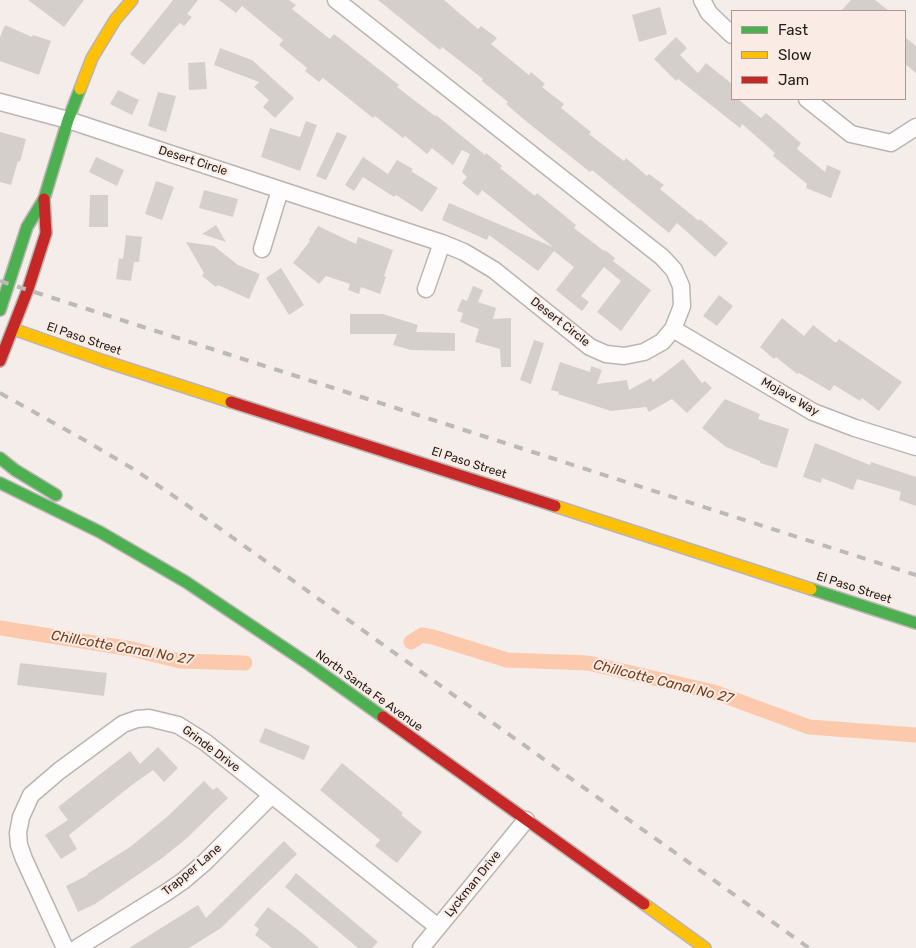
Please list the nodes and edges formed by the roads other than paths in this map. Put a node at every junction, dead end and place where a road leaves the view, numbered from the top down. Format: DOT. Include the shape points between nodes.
graph roads {
  1 [pos="132,0"];
  2 [pos="336,0"];
  3 [pos="702,0"];
  4 [pos="731,34"];
  5 [pos="807,100"];
  6 [pos="0,102"];
  7 [pos="68,120"];
  8 [pos="916,127"];
  9 [pos="280,190"];
  10 [pos="44,198"];
  11 [pos="442,243"];
  12 [pos="262,249"];
  13 [pos="426,289"];
  14 [pos="0,310"];
  15 [pos="13,329"];
  16 [pos="674,329"];
  17 [pos="0,361"];
  18 [pos="916,447"];
  19 [pos="0,458"];
  20 [pos="0,483"];
  21 [pos="66,499"];
  22 [pos="154,550"];
  23 [pos="186,582"];
  24 [pos="916,623"];
  25 [pos="271,796"];
  26 [pos="526,820"];
  27 [pos="438,927"];
  28 [pos="65,948"];
  29 [pos="77,948"];
  30 [pos="421,948"];
  31 [pos="705,948"];
  1 -- 7 [label="main road" via="115,20 92,58"];
  2 -- 16 [label="street, Desert Circle" via="662,257 674,270 681,286 682,306"];
  3 -- 4 [label="street" via="709,13"];
  5 -- 8 [label="street" via="851,134 891,143"];
  6 -- 7 [label="street, Desert Circle"];
  7 -- 9 [label="street, Desert Circle"];
  7 -- 10 [label="main road"];
  9 -- 11 [label="street, Desert Circle"];
  9 -- 12 [label="street"];
  10 -- 14 [label="main road" via="27,227"];
  10 -- 15 [label="main road" via="46,233"];
  11 -- 13 [label="street"];
  11 -- 16 [label="street, Desert Circle" via="494,270 590,347 606,354 624,356 644,352 662,342"];
  15 -- 17 [label="main road"];
  15 -- 24 [label="main road, El Paso Street"];
  16 -- 18 [label="street, Mojave Way" via="813,412"];
  19 -- 21 [label="main road"];
  20 -- 23 [label="main road, North Santa Fe Avenue" via="100,532"];
  22 -- 23 [label="main road" via="170,560"];
  23 -- 26 [label="main road, North Santa Fe Avenue"];
  25 -- 27 [label="street, Grinde Drive"];
  25 -- 28 [label="street, Grinde Drive" via="205,742 178,725 149,718 137,719 106,736 40,786 31,795 21,817 19,846"];
  25 -- 29 [label="street, Trapper Lane" via="183,881"];
  26 -- 27 [label="street, Lyckman Drive"];
  26 -- 31 [label="main road, North Santa Fe Avenue"];
  27 -- 30 [label="street, Lyckman Drive"];
}
